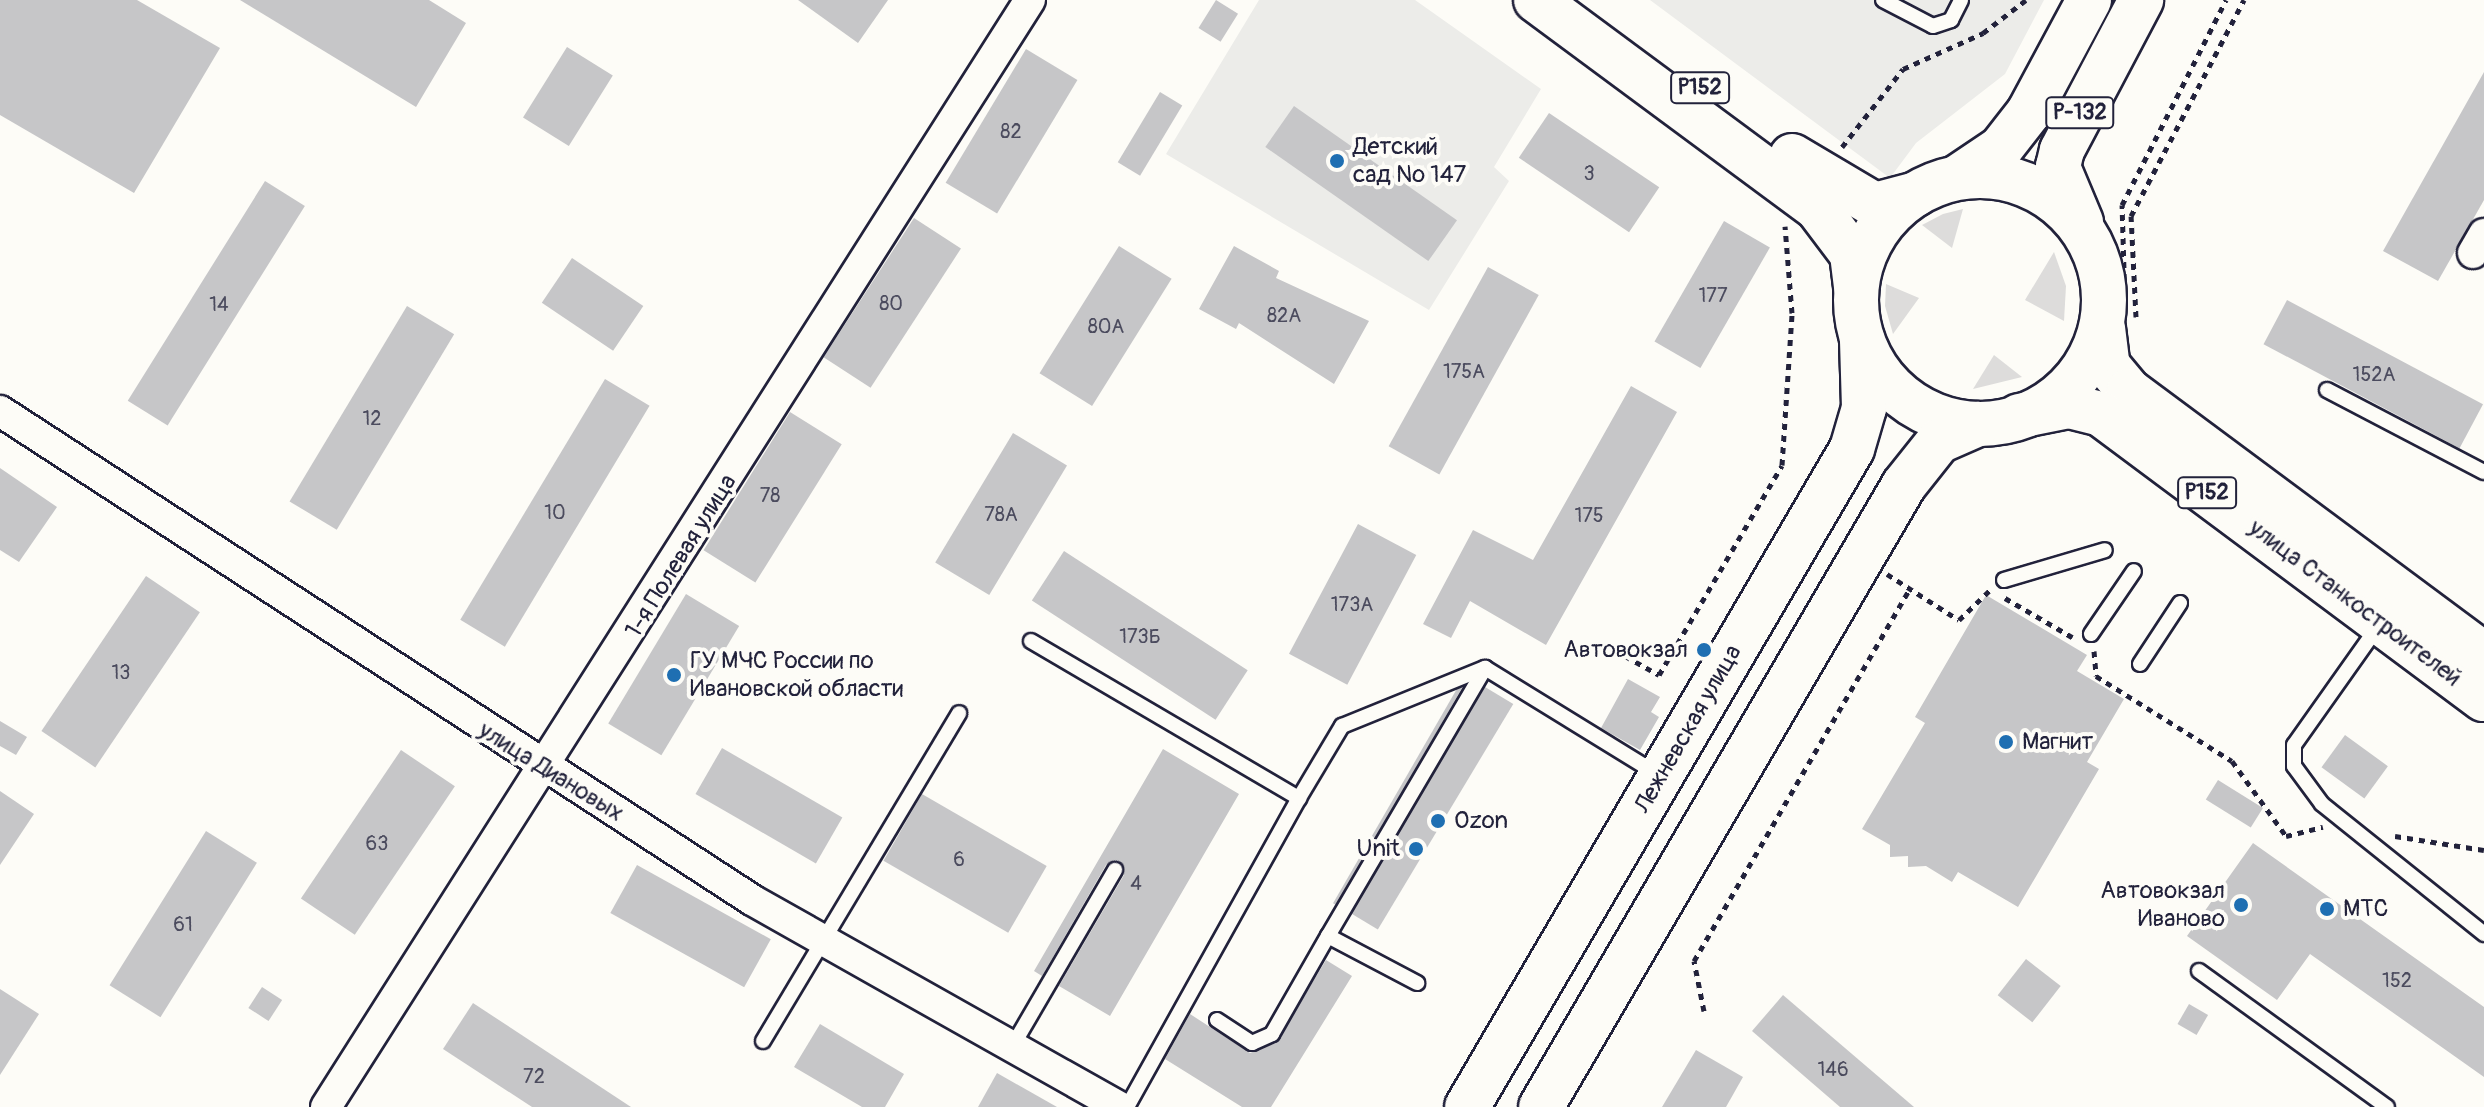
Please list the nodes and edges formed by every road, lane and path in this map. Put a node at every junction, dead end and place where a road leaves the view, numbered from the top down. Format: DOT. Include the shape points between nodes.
graph roads {
  1 [pos="1030,0"];
  2 [pos="1536,0"];
  3 [pos="1581,0"];
  4 [pos="1883,0"];
  5 [pos="1961,0"];
  6 [pos="2026,0"];
  7 [pos="2089,0"];
  8 [pos="2141,0"];
  9 [pos="2226,0"];
  10 [pos="2244,0"];
  11 [pos="1834,157"];
  12 [pos="1958,177"];
  13 [pos="1916,194"];
  14 [pos="1784,225"];
  15 [pos="2086,232"];
  16 [pos="1856,288"];
  17 [pos="2122,328"];
  18 [pos="1862,339"];
  19 [pos="2327,390"];
  20 [pos="0,411"];
  21 [pos="1999,420"];
  22 [pos="2484,472"];
  23 [pos="2105,550"];
  24 [pos="1882,571"];
  25 [pos="2134,571"];
  26 [pos="2000,586"];
  27 [pos="1910,589"];
  28 [pos="1982,595"];
  29 [pos="2180,603"];
  30 [pos="2391,608"];
  31 [pos="1031,641"];
  32 [pos="2091,641"];
  33 [pos="1604,644"];
  34 [pos="2484,655"];
  35 [pos="2095,661"];
  36 [pos="2140,664"];
  37 [pos="1485,668"];
  38 [pos="2484,699"];
  39 [pos="959,713"];
  40 [pos="2232,761"];
  41 [pos="546,769"];
  42 [pos="1661,776"];
  43 [pos="1299,798"];
  44 [pos="1115,870"];
  45 [pos="2484,934"];
  46 [pos="1328,936"];
  47 [pos="822,940"];
  48 [pos="2199,971"];
  49 [pos="1417,983"];
  50 [pos="1704,1011"];
  51 [pos="1217,1020"];
  52 [pos="763,1041"];
  53 [pos="1012,1047"];
  54 [pos="326,1107"];
  55 [pos="1119,1107"];
  56 [pos="1127,1107"];
  57 [pos="1467,1107"];
  58 [pos="1541,1107"];
  59 [pos="2387,1107"];
  1 -- 41 [label="street, 1-я Полевая улица"];
  2 -- 16 [label="main road, Р152" via="1818,209 1852,254"];
  3 -- 13 [label="main road, Р152" via="1820,177 1875,205"];
  4 -- 5 [label="lane" via="1933,26 1951,20"];
  6 -- 11 [label="path" via="2005,17 1903,69"];
  7 -- 12 [label="main road, Р-132" via="2023,120 2001,148"];
  8 -- 15 [label="main road, Р-132" via="2062,150 2058,167"];
  9 -- 17 [label="path" via="2122,205"];
  10 -- 17 [label="path" via="2131,216"];
  12 -- 13 [label="main road"];
  12 -- 15 [label="main road" via="2029,187"];
  13 -- 16 [label="main road" via="1872,238"];
  14 -- 33 [label="path" via="1792,313 1782,465 1659,675"];
  15 -- 17 [label="main road"];
  16 -- 18 [label="main road"];
  17 -- 21 [label="main road" via="2065,389"];
  17 -- 30 [label="main road, улица Станкостроителей / Р152" via="2105,359 2119,383"];
  18 -- 21 [label="main road" via="1907,399"];
  18 -- 42 [label="main road, Лежневская улица" via="1865,390 1858,437"];
  19 -- 22 [label="lane"];
  20 -- 41 [label="street, улица Диановых"];
  21 -- 30 [label="main road, улица Станкостроителей / Р152" via="2069,406 2101,414"];
  21 -- 58 [label="main road" via="1939,441 1904,485"];
  23 -- 26 [label="lane"];
  24 -- 27 [label="path"];
  25 -- 32 [label="lane"];
  26 -- 32 [label="path"];
  27 -- 28 [label="path" via="1959,620"];
  27 -- 50 [label="path" via="1694,961"];
  29 -- 36 [label="lane"];
  30 -- 34 [label="main road, улица Станкостроителей / Р152"];
  30 -- 38 [label="main road, улица Станкостроителей / Р152"];
  30 -- 45 [label="lane" via="2294,745 2294,766 2322,804"];
  31 -- 43 [label="lane"];
  35 -- 40 [label="path" via="2099,678"];
  37 -- 42 [label="lane"];
  37 -- 43 [label="lane" via="1342,726"];
  37 -- 46 [label="lane"];
  39 -- 47 [label="lane"];
  41 -- 47 [label="street, улица Диановых"];
  41 -- 54 [label="street, 1-я Полевая улица"];
  42 -- 57 [label="main road, Лежневская улица"];
  43 -- 56 [label="lane"];
  44 -- 53 [label="lane"];
  46 -- 49 [label="lane"];
  46 -- 51 [label="lane" via="1272,1034 1252,1043"];
  47 -- 52 [label="lane"];
  47 -- 53 [label="street, улица Диановых"];
  48 -- 59 [label="lane"];
  53 -- 55 [label="street, улица Диановых"];
}
